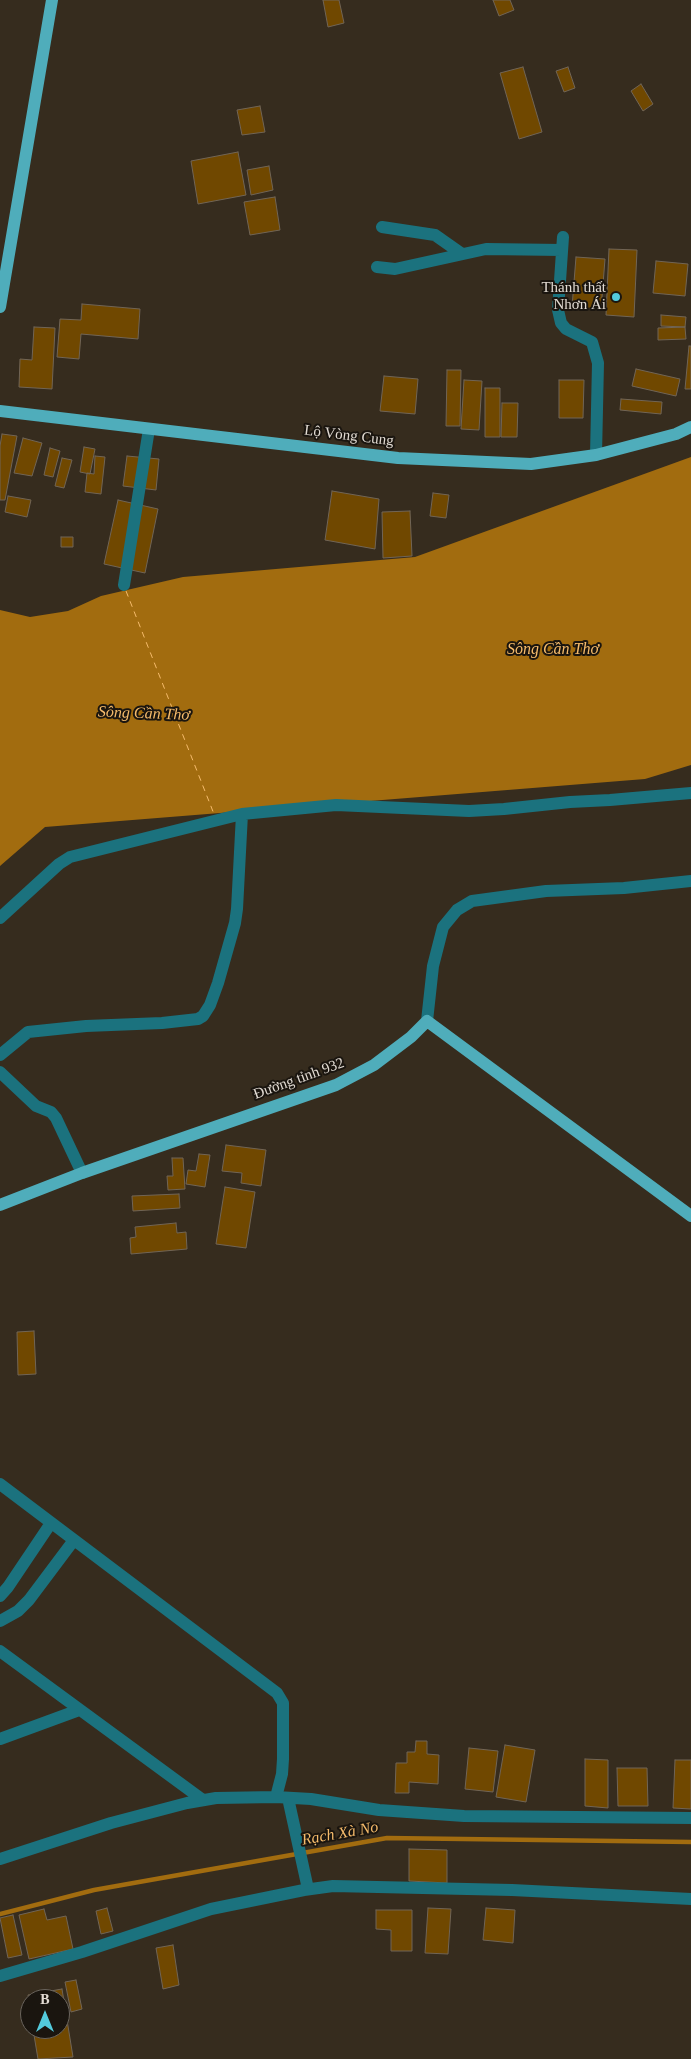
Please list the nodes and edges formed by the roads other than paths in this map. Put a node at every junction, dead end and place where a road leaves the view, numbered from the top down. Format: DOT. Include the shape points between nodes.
graph roads {
  1 [pos="52,0"];
  2 [pos="382,227"];
  3 [pos="563,237"];
  4 [pos="562,250"];
  5 [pos="462,254"];
  6 [pos="377,267"];
  7 [pos="0,307"];
  8 [pos="0,411"];
  9 [pos="691,428"];
  10 [pos="149,429"];
  11 [pos="596,455"];
  12 [pos="124,585"];
  13 [pos="691,793"];
  14 [pos="242,814"];
  15 [pos="691,881"];
  16 [pos="0,918"];
  17 [pos="427,1020"];
  18 [pos="0,1055"];
  19 [pos="0,1072"];
  20 [pos="82,1173"];
  21 [pos="0,1205"];
  22 [pos="691,1216"];
  23 [pos="0,1484"];
  24 [pos="51,1523"];
  25 [pos="74,1540"];
  26 [pos="0,1596"];
  27 [pos="0,1621"];
  28 [pos="0,1651"];
  29 [pos="79,1710"];
  30 [pos="0,1739"];
  31 [pos="282,1798"];
  32 [pos="203,1800"];
  33 [pos="691,1818"];
  34 [pos="0,1859"];
  35 [pos="307,1884"];
  36 [pos="691,1899"];
  37 [pos="0,1976"];
  1 -- 7 [label="main road"];
  2 -- 5 [label="street" via="435,235"];
  3 -- 4 [label="street"];
  4 -- 5 [label="street" via="486,249"];
  4 -- 11 [label="street" via="558,310 561,323 592,342 598,363"];
  5 -- 6 [label="street" via="395,269"];
  8 -- 10 [label="main road, Lộ Vòng Cung"];
  9 -- 11 [label="main road, Lộ Vòng Cung"];
  10 -- 11 [label="main road, Lộ Vòng Cung" via="398,458 531,464"];
  10 -- 12 [label="street"];
  13 -- 14 [label="street" via="469,811 336,805"];
  14 -- 16 [label="street" via="215,817 70,857 58,864"];
  14 -- 18 [label="street" via="235,923 218,983 204,1016 177,1022 28,1032"];
  15 -- 17 [label="street" via="472,901 457,910 443,926 433,966"];
  17 -- 20 [label="main road, Đường tỉnh 932" via="387,1056 336,1085"];
  17 -- 22 [label="main road"];
  19 -- 20 [label="street" via="36,1106 51,1112 56,1118"];
  20 -- 21 [label="main road, Đường tỉnh 932"];
  23 -- 24 [label="street"];
  24 -- 25 [label="street"];
  24 -- 26 [label="street"];
  25 -- 27 [label="street" via="30,1600"];
  25 -- 31 [label="street" via="277,1693 281,1698"];
  28 -- 29 [label="street"];
  29 -- 30 [label="street"];
  29 -- 32 [label="street"];
  31 -- 32 [label="street"];
  31 -- 33 [label="street" via="464,1816"];
  31 -- 35 [label="street" via="292,1814"];
  32 -- 34 [label="street" via="111,1824"];
  35 -- 36 [label="street"];
  35 -- 37 [label="street" via="211,1910"];
}
